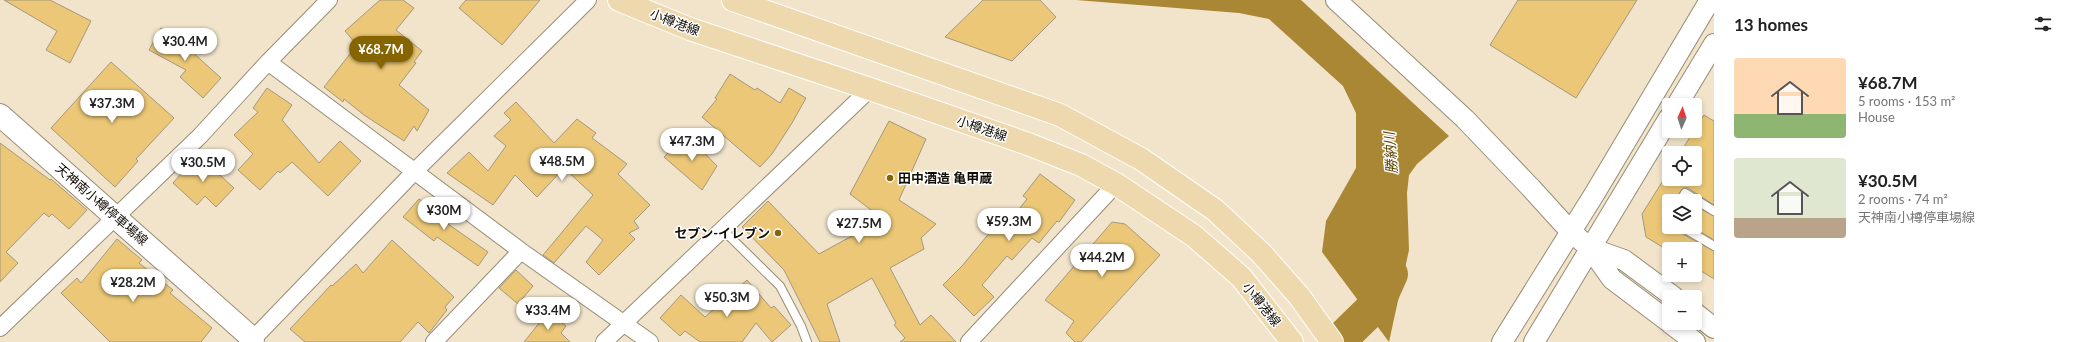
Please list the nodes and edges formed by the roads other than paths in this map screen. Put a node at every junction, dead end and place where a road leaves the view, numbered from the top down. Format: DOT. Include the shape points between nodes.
graph roads {
  1 [pos="329,0"];
  2 [pos="588,0"];
  3 [pos="619,0"];
  4 [pos="733,0"];
  5 [pos="1336,0"];
  6 [pos="1710,0"];
  7 [pos="1714,44"];
  8 [pos="268,62"];
  9 [pos="870,89"];
  10 [pos="1681,98"];
  11 [pos="0,115"];
  12 [pos="1662,130"];
  13 [pos="414,172"];
  14 [pos="1116,184"];
  15 [pos="1702,204"];
  16 [pos="1714,211"];
  17 [pos="116,216"];
  18 [pos="722,229"];
  19 [pos="1570,232"];
  20 [pos="1694,234"];
  21 [pos="1714,246"];
  22 [pos="1590,248"];
  23 [pos="521,252"];
  24 [pos="1665,290"];
  25 [pos="1662,318"];
  26 [pos="1702,319"];
  27 [pos="623,323"];
  28 [pos="0,328"];
  29 [pos="1714,328"];
  30 [pos="1679,330"];
  31 [pos="1288,336"];
  32 [pos="254,341"];
  33 [pos="434,342"];
  34 [pos="604,342"];
  35 [pos="650,342"];
  36 [pos="807,342"];
  37 [pos="969,342"];
  38 [pos="1332,342"];
  39 [pos="1502,342"];
  40 [pos="1534,342"];
  41 [pos="1695,342"];
  1 -- 8 [label="street"];
  2 -- 13 [label="street"];
  3 -- 9 [label="main road, 小樽港線" via="690,29"];
  4 -- 38 [label="main road" via="1060,115 1141,159 1215,210 1261,253 1299,296"];
  5 -- 19 [label="street" via="1465,119"];
  6 -- 19 [label="street"];
  7 -- 10 [label="street"];
  8 -- 13 [label="street"];
  8 -- 17 [label="street" via="200,136"];
  9 -- 14 [label="main road, 小樽港線" via="1028,144 1082,165"];
  9 -- 18 [label="street"];
  11 -- 17 [label="main road, 天神南小樽停車場線"];
  12 -- 22 [label="street"];
  13 -- 23 [label="street"];
  13 -- 32 [label="street"];
  14 -- 31 [label="main road, 小樽港線" via="1194,236 1240,277"];
  14 -- 37 [label="street"];
  15 -- 16 [label="lane"];
  17 -- 28 [label="street"];
  17 -- 32 [label="main road, 天神南小樽停車場線"];
  18 -- 27 [label="street"];
  18 -- 36 [label="lane" via="780,286"];
  19 -- 22 [label="street"];
  19 -- 39 [label="street"];
  20 -- 21 [label="lane"];
  22 -- 24 [label="street" via="1624,260"];
  22 -- 25 [label="street" via="1612,279"];
  22 -- 40 [label="street"];
  23 -- 27 [label="street"];
  23 -- 33 [label="street"];
  26 -- 29 [label="street"];
  27 -- 34 [label="street"];
  27 -- 35 [label="street"];
  30 -- 41 [label="street"];
}
